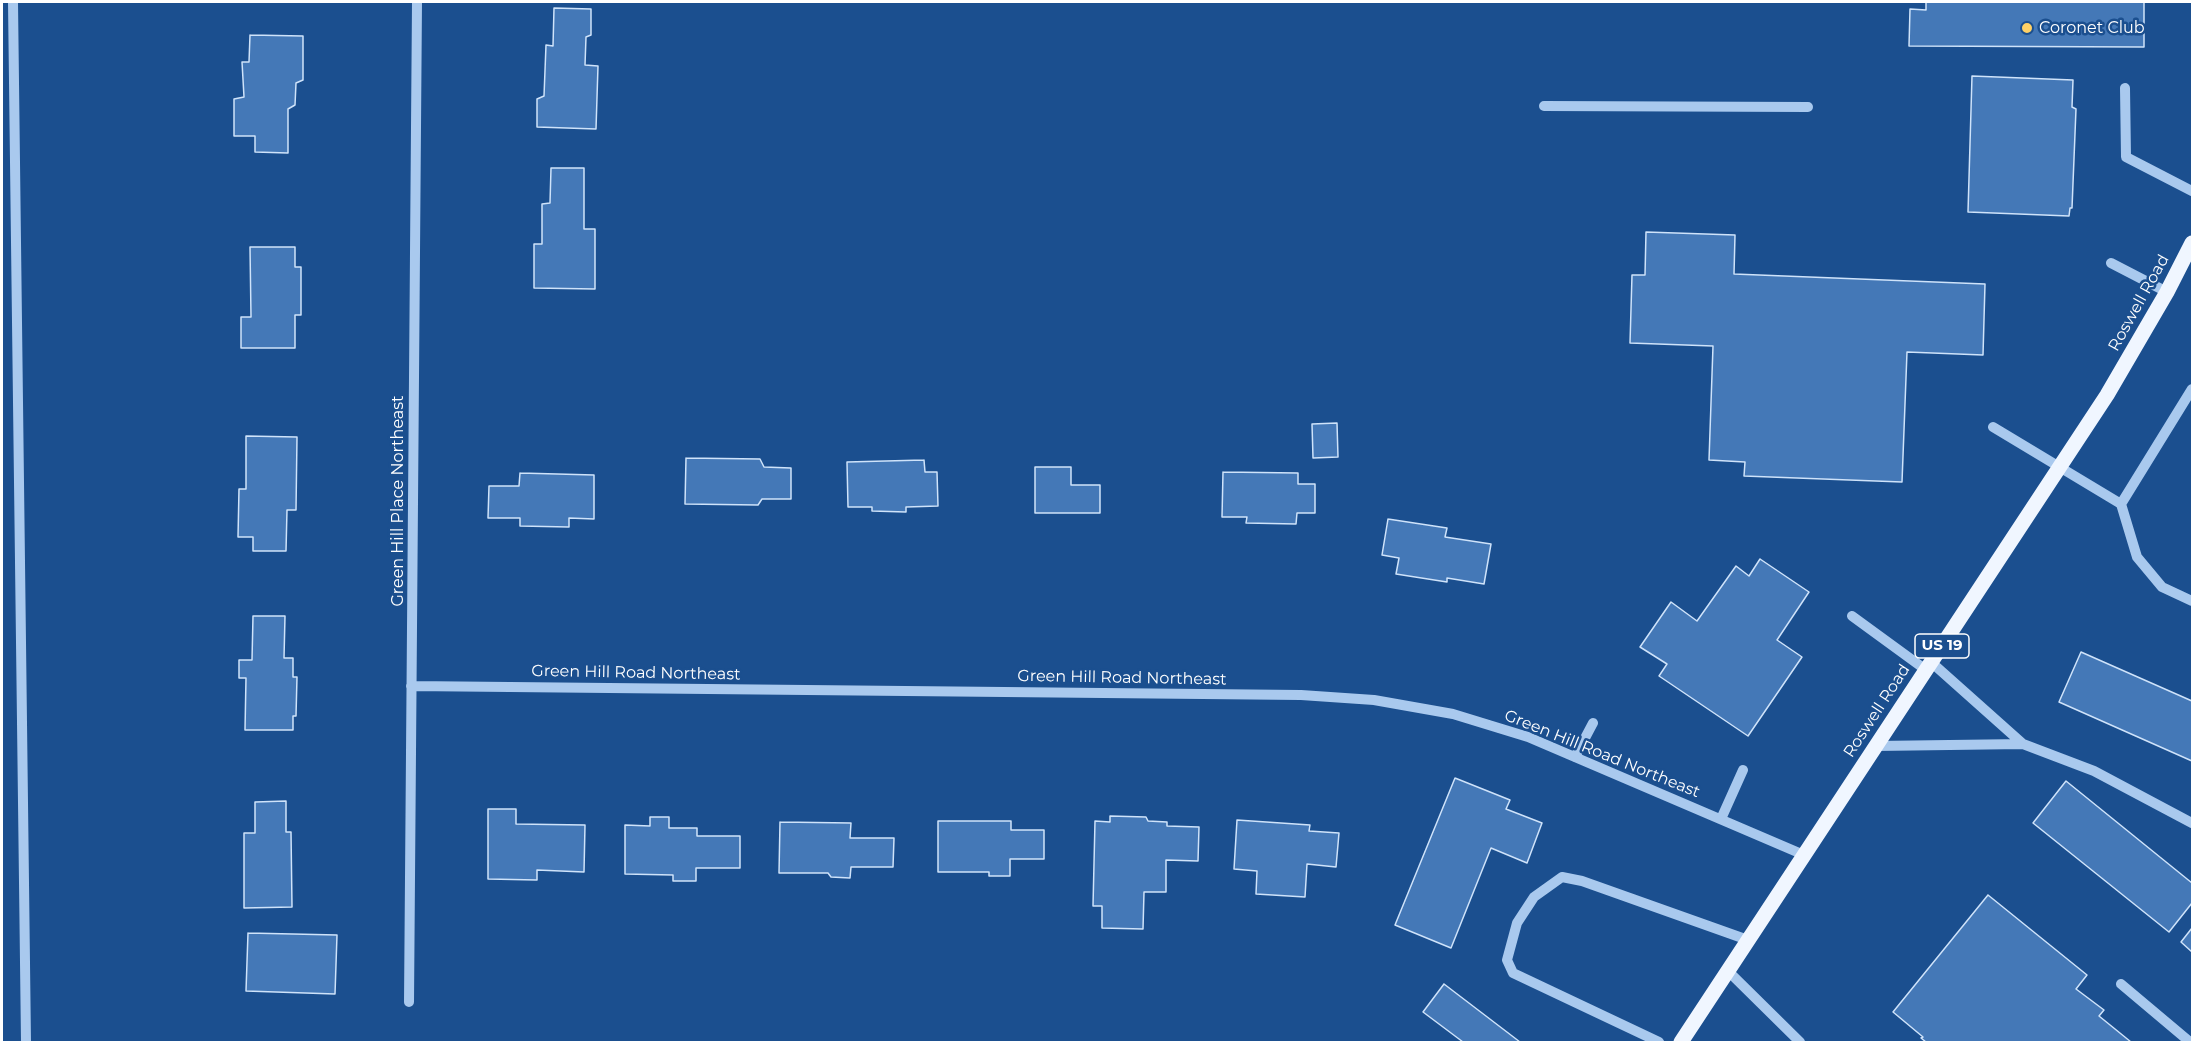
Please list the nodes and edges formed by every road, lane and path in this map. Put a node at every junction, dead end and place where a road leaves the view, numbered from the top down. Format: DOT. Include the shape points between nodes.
graph roads {
  1 [pos="13,2"];
  2 [pos="417,2"];
  3 [pos="2125,88"];
  4 [pos="1544,106"];
  5 [pos="1808,106"];
  6 [pos="2193,191"];
  7 [pos="2193,243"];
  8 [pos="2111,263"];
  9 [pos="2187,268"];
  10 [pos="2167,292"];
  11 [pos="2193,389"];
  12 [pos="1993,428"];
  13 [pos="2060,467"];
  14 [pos="2121,504"];
  15 [pos="2193,601"];
  16 [pos="1852,616"];
  17 [pos="1929,666"];
  18 [pos="411,686"];
  19 [pos="1593,723"];
  20 [pos="2023,744"];
  21 [pos="1876,746"];
  22 [pos="1575,757"];
  23 [pos="1743,770"];
  24 [pos="1721,819"];
  25 [pos="2193,823"];
  26 [pos="1804,855"];
  27 [pos="1748,940"];
  28 [pos="1728,971"];
  29 [pos="2121,984"];
  30 [pos="409,1002"];
  31 [pos="26,1042"];
  32 [pos="1659,1042"];
  33 [pos="1681,1042"];
  34 [pos="1800,1042"];
  35 [pos="2190,1042"];
  1 -- 31 [label="street"];
  2 -- 18 [label="street, Green Hill Place Northeast"];
  3 -- 6 [label="street" via="2126,157"];
  4 -- 5 [label="street"];
  7 -- 9 [label="main road, Roswell Road / US 19"];
  8 -- 10 [label="street"];
  9 -- 10 [label="main road, Roswell Road / US 19"];
  10 -- 13 [label="main road, Roswell Road / US 19"];
  11 -- 14 [label="street"];
  12 -- 13 [label="street"];
  13 -- 14 [label="street"];
  13 -- 17 [label="main road, Roswell Road / US 19"];
  14 -- 15 [label="street" via="2137,557 2162,586"];
  16 -- 17 [label="street"];
  17 -- 20 [label="street"];
  17 -- 21 [label="main road, Roswell Road / US 19"];
  18 -- 22 [label="street, Green Hill Road Northeast" via="1301,695 1374,700 1453,714 1528,737"];
  18 -- 30 [label="street, Green Hill Place Northeast"];
  19 -- 22 [label="street"];
  20 -- 21 [label="street"];
  20 -- 25 [label="street" via="2094,771"];
  21 -- 26 [label="main road, Roswell Road / US 19"];
  22 -- 24 [label="street, Green Hill Road Northeast"];
  23 -- 24 [label="street"];
  24 -- 26 [label="street, Green Hill Road Northeast"];
  26 -- 27 [label="main road, Roswell Road / US 19"];
  27 -- 28 [label="main road, Roswell Road / US 19"];
  27 -- 32 [label="street" via="1581,880 1562,877 1534,897 1517,923 1507,960 1513,973"];
  28 -- 33 [label="main road, Roswell Road / US 19"];
  28 -- 34 [label="street"];
  29 -- 35 [label="street"];
}
